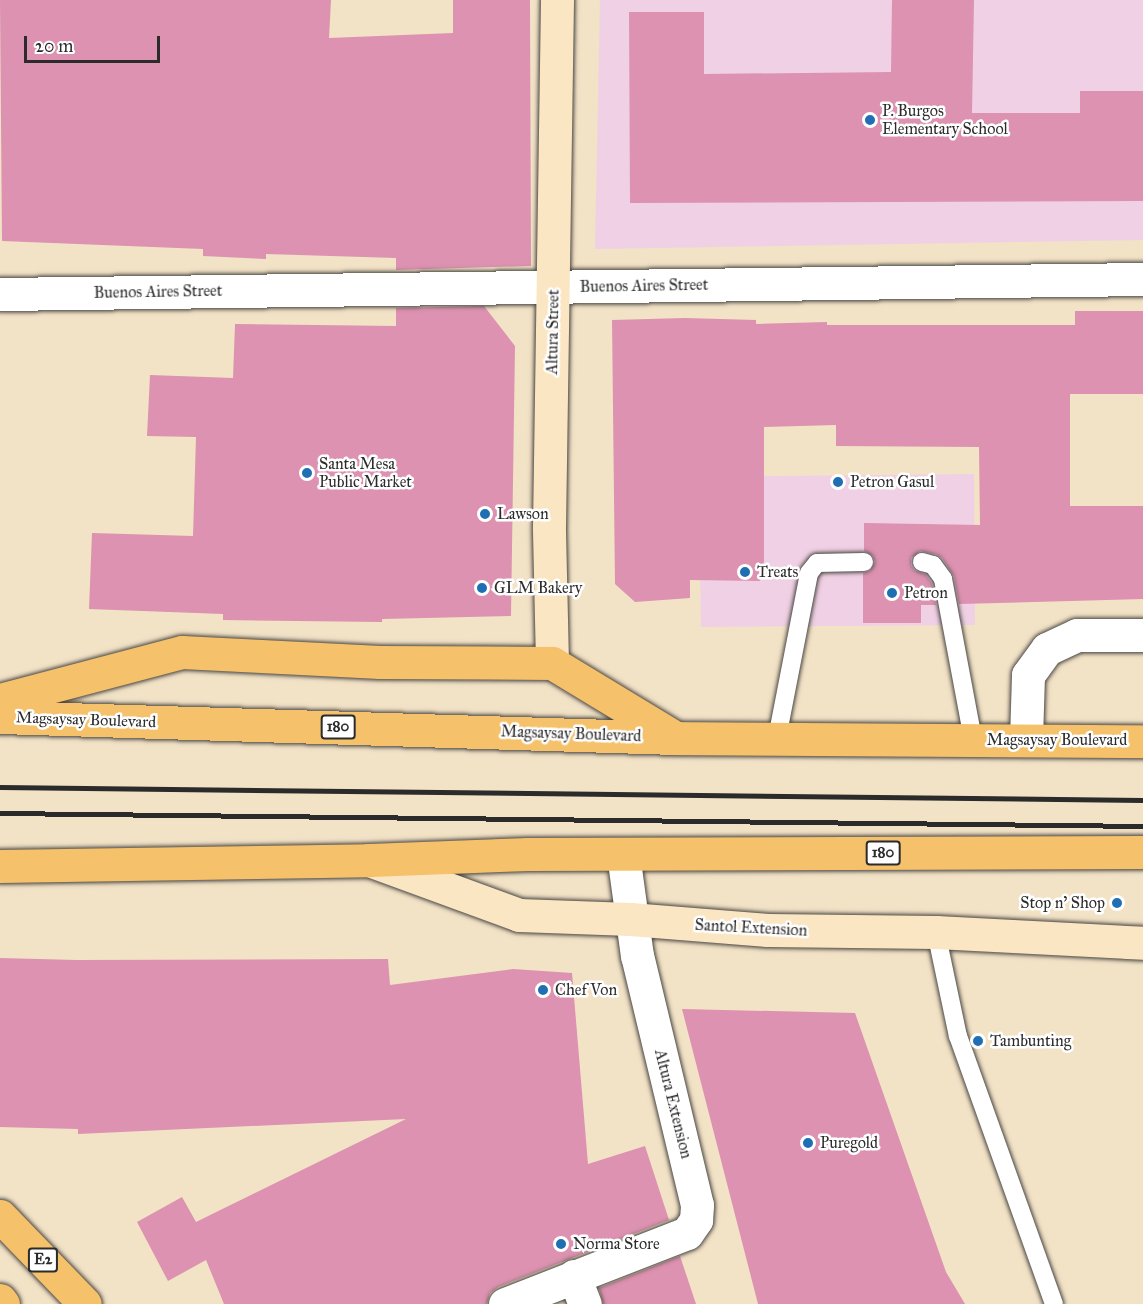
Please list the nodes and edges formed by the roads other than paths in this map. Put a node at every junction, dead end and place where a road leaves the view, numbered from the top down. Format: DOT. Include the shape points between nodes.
graph roads {
  1 [pos="556,0"];
  2 [pos="1143,279"];
  3 [pos="554,288"];
  4 [pos="0,294"];
  5 [pos="864,562"];
  6 [pos="922,562"];
  7 [pos="1143,635"];
  8 [pos="552,663"];
  9 [pos="0,700"];
  10 [pos="0,717"];
  11 [pos="676,738"];
  12 [pos="777,738"];
  13 [pos="1026,739"];
  14 [pos="973,740"];
  15 [pos="1143,741"];
  16 [pos="1143,852"];
  17 [pos="623,854"];
  18 [pos="369,860"];
  19 [pos="0,866"];
  20 [pos="630,919"];
  21 [pos="936,932"];
  22 [pos="1143,943"];
  23 [pos="0,1216"];
  24 [pos="579,1290"];
  25 [pos="0,1300"];
  26 [pos="3,1304"];
  27 [pos="85,1304"];
  28 [pos="505,1304"];
  29 [pos="1054,1304"];
  1 -- 3 [label="street, Altura Street"];
  2 -- 3 [label="street, Buenos Aires Street"];
  3 -- 4 [label="street, Buenos Aires Street"];
  3 -- 8 [label="street, Altura Street" via="549,527"];
  5 -- 12 [label="lane" via="817,563 809,573"];
  6 -- 14 [label="lane" via="933,565 944,579"];
  7 -- 13 [label="street" via="1077,635 1047,649 1028,675"];
  8 -- 9 [label="main road" via="380,662 182,652"];
  8 -- 11 [label="main road"];
  10 -- 11 [label="main road, Magsaysay Boulevard / 180"];
  11 -- 12 [label="main road, Magsaysay Boulevard / 180"];
  12 -- 14 [label="main road, Magsaysay Boulevard / 180"];
  13 -- 14 [label="main road, Magsaysay Boulevard / 180"];
  13 -- 15 [label="main road, Magsaysay Boulevard / 180"];
  16 -- 17 [label="main road, 180"];
  17 -- 18 [label="main road, 180"];
  17 -- 20 [label="street, Altura Extension"];
  18 -- 19 [label="main road, 180"];
  18 -- 20 [label="street, Santol Extension" via="519,915"];
  20 -- 21 [label="street, Santol Extension" via="768,930"];
  20 -- 24 [label="street, Altura Extension" via="697,1205 696,1220 687,1233"];
  21 -- 22 [label="street, Santol Extension"];
  21 -- 29 [label="lane" via="958,1036"];
  23 -- 27 [label="main road, E2"];
  24 -- 28 [label="street, Altura Extension"];
  25 -- 26 [label="main road"];
}
